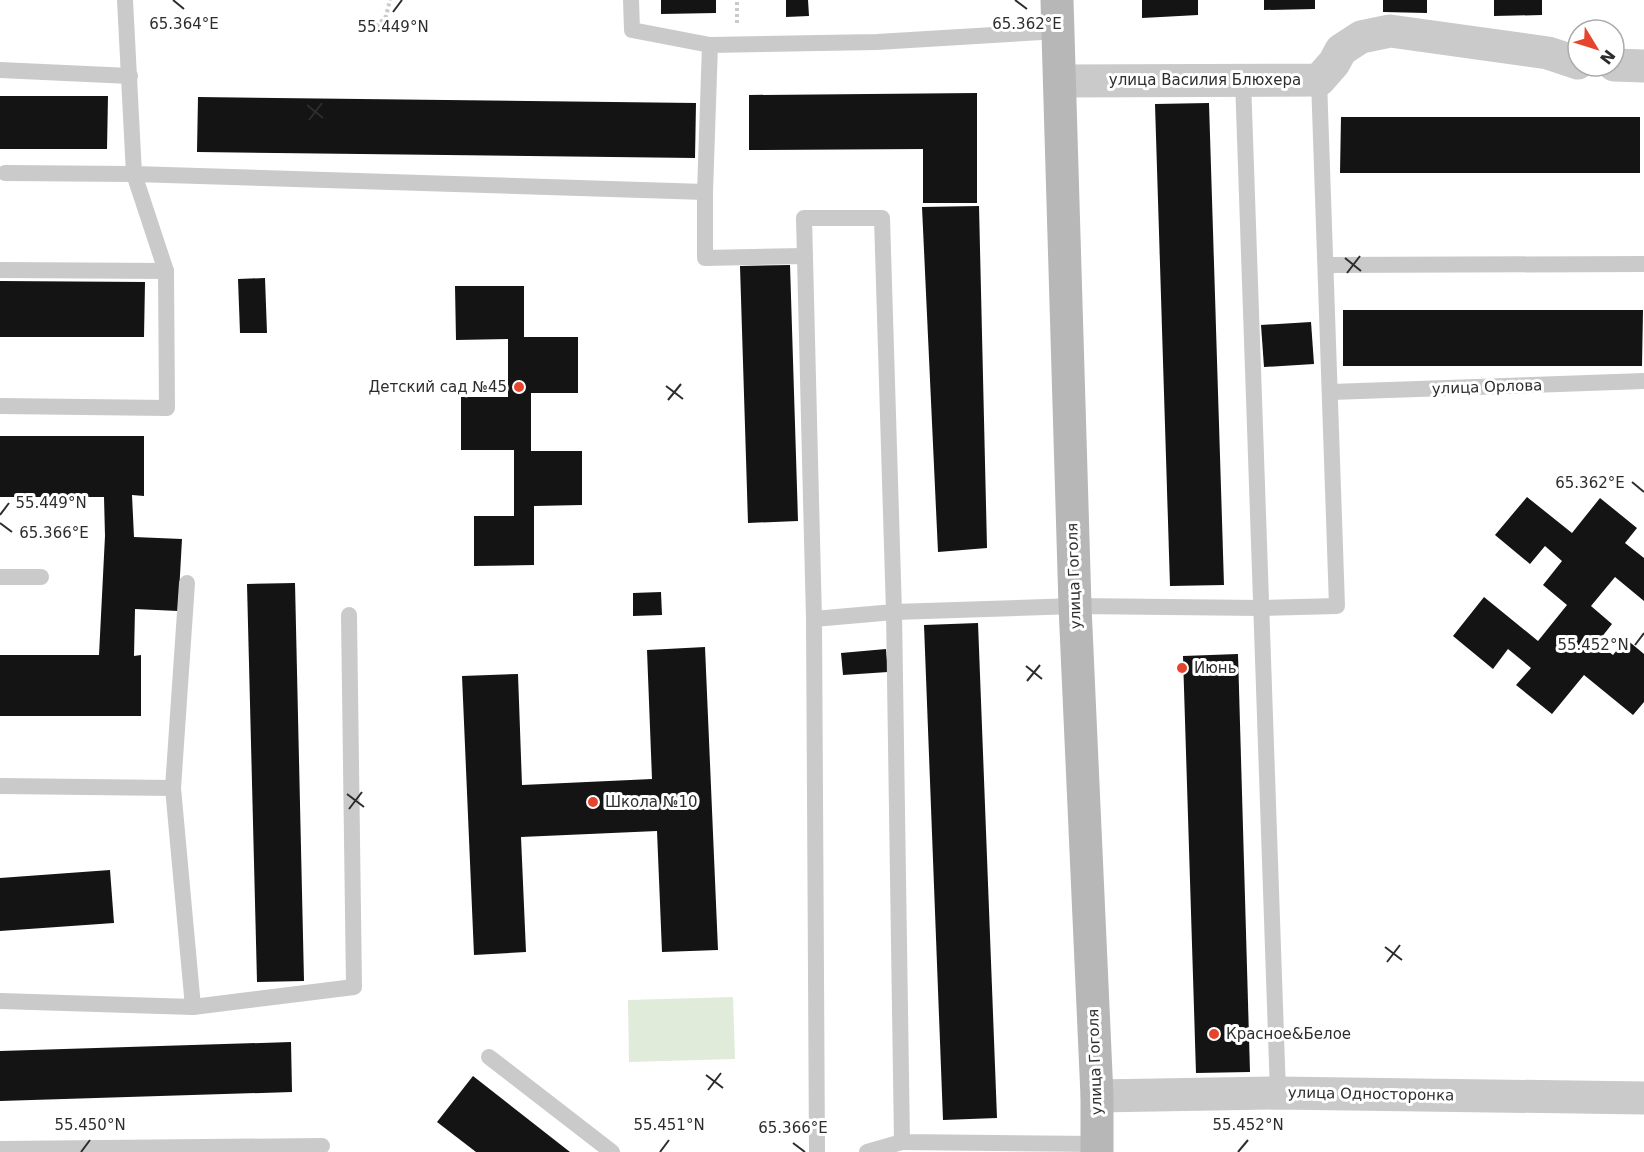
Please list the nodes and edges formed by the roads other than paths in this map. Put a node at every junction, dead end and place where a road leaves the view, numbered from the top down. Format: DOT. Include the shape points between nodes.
graph roads {
  1 [pos="125,0"];
  2 [pos="631,0"];
  3 [pos="1058,16"];
  4 [pos="710,45"];
  5 [pos="1566,59"];
  6 [pos="1626,65"];
  7 [pos="1644,66"];
  8 [pos="0,70"];
  9 [pos="130,76"];
  10 [pos="1243,80"];
  11 [pos="1319,80"];
  12 [pos="1061,81"];
  13 [pos="2,173"];
  14 [pos="134,174"];
  15 [pos="705,192"];
  16 [pos="805,256"];
  17 [pos="1644,264"];
  18 [pos="1326,265"];
  19 [pos="0,270"];
  20 [pos="166,271"];
  21 [pos="1644,381"];
  22 [pos="1331,392"];
  23 [pos="0,406"];
  24 [pos="0,577"];
  25 [pos="41,577"];
  26 [pos="187,583"];
  27 [pos="1075,606"];
  28 [pos="1261,608"];
  29 [pos="894,612"];
  30 [pos="349,615"];
  31 [pos="814,619"];
  32 [pos="0,786"];
  33 [pos="173,788"];
  34 [pos="0,1001"];
  35 [pos="193,1007"];
  36 [pos="489,1057"];
  37 [pos="1278,1093"];
  38 [pos="1097,1095"];
  39 [pos="1644,1098"];
  40 [pos="902,1142"];
  41 [pos="322,1146"];
  42 [pos="1037,1147"];
  43 [pos="1097,1148"];
  44 [pos="0,1149"];
  45 [pos="612,1152"];
  46 [pos="817,1152"];
  47 [pos="867,1152"];
  1 -- 9 [label="lane"];
  2 -- 4 [label="lane" via="632,30"];
  3 -- 4 [label="lane" via="877,42"];
  3 -- 12 [label="main road, улица Гоголя"];
  4 -- 15 [label="lane"];
  5 -- 11 [label="street, улица Василия Блюхера" via="1548,52 1390,31 1361,37 1341,50"];
  6 -- 7 [label="street"];
  8 -- 9 [label="lane"];
  9 -- 14 [label="lane"];
  10 -- 11 [label="street, улица Василия Блюхера"];
  10 -- 12 [label="street, улица Василия Блюхера"];
  10 -- 28 [label="lane"];
  11 -- 18 [label="lane"];
  12 -- 27 [label="main road, улица Гоголя"];
  13 -- 14 [label="lane"];
  14 -- 15 [label="lane"];
  14 -- 20 [label="lane"];
  15 -- 16 [label="lane" via="705,258"];
  16 -- 29 [label="lane" via="804,218 882,218"];
  16 -- 31 [label="lane"];
  17 -- 18 [label="lane"];
  18 -- 22 [label="lane"];
  19 -- 20 [label="lane"];
  20 -- 23 [label="lane" via="167,408"];
  21 -- 22 [label="lane, улица Орлова"];
  22 -- 28 [label="lane" via="1337,606"];
  24 -- 25 [label="lane"];
  26 -- 33 [label="lane"];
  27 -- 28 [label="lane"];
  27 -- 29 [label="lane"];
  27 -- 38 [label="main road, улица Гоголя"];
  28 -- 37 [label="lane"];
  29 -- 31 [label="lane"];
  29 -- 40 [label="lane"];
  30 -- 35 [label="lane" via="354,987"];
  31 -- 46 [label="lane"];
  32 -- 33 [label="lane"];
  33 -- 35 [label="lane"];
  34 -- 35 [label="lane"];
  36 -- 45 [label="lane"];
  37 -- 38 [label="street, улица Односторонка"];
  37 -- 39 [label="street, улица Односторонка"];
  38 -- 43 [label="main road, улица Гоголя"];
  40 -- 42 [label="lane"];
  40 -- 47 [label="lane"];
  41 -- 44 [label="lane"];
  42 -- 43 [label="lane"];
}
